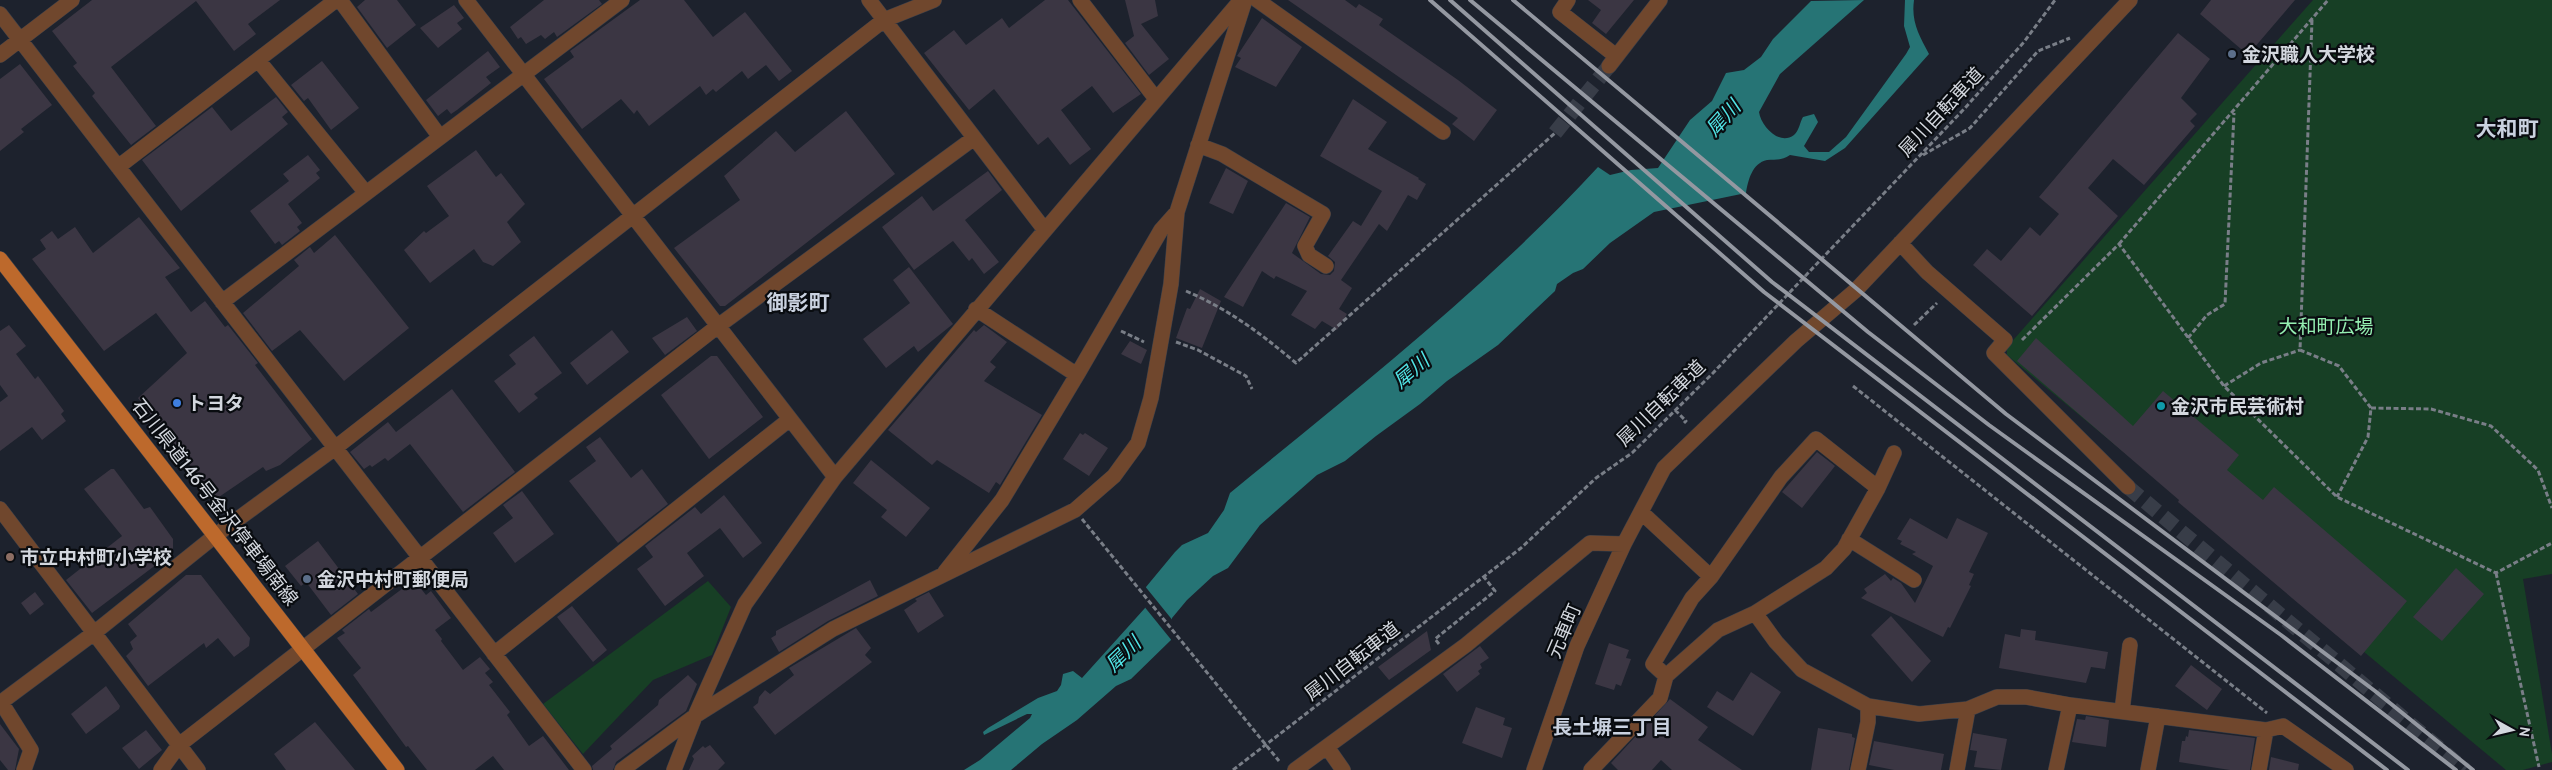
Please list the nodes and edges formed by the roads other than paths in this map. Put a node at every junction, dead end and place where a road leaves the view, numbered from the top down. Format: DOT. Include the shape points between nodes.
graph roads {
  1 [pos="72,0"];
  2 [pos="336,0"];
  3 [pos="340,0"];
  4 [pos="466,0"];
  5 [pos="622,0"];
  6 [pos="869,0"];
  7 [pos="934,0"];
  8 [pos="1080,0"];
  9 [pos="1241,0"];
  10 [pos="1245,0"];
  11 [pos="1257,0"];
  12 [pos="1568,0"];
  13 [pos="1660,0"];
  14 [pos="2130,0"];
  15 [pos="0,14"];
  16 [pos="884,20"];
  17 [pos="20,40"];
  18 [pos="0,55"];
  19 [pos="258,60"];
  20 [pos="524,74"];
  21 [pos="1156,99"];
  22 [pos="1443,132"];
  23 [pos="440,138"];
  24 [pos="974,138"];
  25 [pos="1198,145"];
  26 [pos="118,167"];
  27 [pos="366,193"];
  28 [pos="1177,212"];
  29 [pos="632,214"];
  30 [pos="1044,229"];
  31 [pos="1900,243"];
  32 [pos="0,259"];
  33 [pos="1326,266"];
  34 [pos="222,302"];
  35 [pos="976,309"];
  36 [pos="718,326"];
  37 [pos="1077,375"];
  38 [pos="790,419"];
  39 [pos="335,448"];
  40 [pos="1894,452"];
  41 [pos="835,477"];
  42 [pos="2128,487"];
  43 [pos="1878,488"];
  44 [pos="0,509"];
  45 [pos="1641,512"];
  46 [pos="216,535"];
  47 [pos="1849,539"];
  48 [pos="1624,544"];
  49 [pos="420,558"];
  50 [pos="941,576"];
  51 [pos="1711,577"];
  52 [pos="1914,580"];
  53 [pos="1755,613"];
  54 [pos="94,633"];
  55 [pos="2130,644"];
  56 [pos="303,648"];
  57 [pos="494,654"];
  58 [pos="1666,676"];
  59 [pos="0,702"];
  60 [pos="2070,705"];
  61 [pos="1868,706"];
  62 [pos="1968,708"];
  63 [pos="2122,711"];
  64 [pos="695,716"];
  65 [pos="2158,716"];
  66 [pos="2266,730"];
  67 [pos="179,745"];
  68 [pos="1327,747"];
  69 [pos="24,770"];
  70 [pos="161,770"];
  71 [pos="198,770"];
  72 [pos="397,770"];
  73 [pos="584,770"];
  74 [pos="622,770"];
  75 [pos="674,770"];
  76 [pos="1295,770"];
  77 [pos="1343,770"];
  78 [pos="1534,770"];
  79 [pos="1591,770"];
  80 [pos="1858,770"];
  81 [pos="1957,770"];
  82 [pos="2056,770"];
  83 [pos="2148,770"];
  84 [pos="2259,770"];
  85 [pos="2346,770"];
  1 -- 17 [label="street"];
  2 -- 19 [label="street"];
  3 -- 23 [label="street"];
  4 -- 20 [label="street"];
  5 -- 20 [label="street"];
  6 -- 16 [label="street"];
  7 -- 16 [label="street"];
  8 -- 21 [label="street"];
  9 -- 21 [label="street"];
  10 -- 25 [label="street"];
  11 -- 22 [label="street"];
  12 -- 13 [label="street" via="1560,12 1613,61"];
  14 -- 31 [label="street, 元車町"];
  15 -- 17 [label="street"];
  16 -- 24 [label="street"];
  16 -- 29 [label="street"];
  17 -- 18 [label="street"];
  17 -- 26 [label="street"];
  19 -- 26 [label="street"];
  19 -- 27 [label="street"];
  20 -- 23 [label="street"];
  20 -- 29 [label="street"];
  21 -- 30 [label="street"];
  23 -- 27 [label="street"];
  24 -- 30 [label="street"];
  24 -- 36 [label="street"];
  25 -- 28 [label="street"];
  25 -- 33 [label="street" via="1222,154 1323,214 1305,246 1309,255"];
  26 -- 34 [label="street"];
  27 -- 34 [label="street"];
  28 -- 37 [label="street" via="1161,230"];
  28 -- 50 [label="street" via="1171,284 1151,398 1138,443 1114,476 1075,510"];
  29 -- 36 [label="street"];
  29 -- 39 [label="street"];
  30 -- 35 [label="street"];
  31 -- 42 [label="street" via="1926,272 2005,340 1994,353"];
  31 -- 45 [label="street, 元車町" via="1856,290 1796,341 1664,468"];
  32 -- 46 [label="main road, 石川県道146号金沢停車場南線"];
  34 -- 39 [label="street"];
  35 -- 37 [label="street"];
  35 -- 41 [label="street"];
  36 -- 38 [label="street"];
  36 -- 49 [label="street"];
  37 -- 50 [label="street" via="1002,500"];
  38 -- 41 [label="street"];
  38 -- 57 [label="street"];
  39 -- 46 [label="street"];
  39 -- 49 [label="street"];
  40 -- 43 [label="street"];
  41 -- 64 [label="street" via="745,604"];
  43 -- 47 [label="street"];
  43 -- 51 [label="street" via="1816,439 1781,477"];
  44 -- 54 [label="street"];
  45 -- 48 [label="street, 元車町"];
  45 -- 51 [label="street"];
  46 -- 54 [label="street"];
  46 -- 56 [label="main road, 石川県道146号金沢停車場南線"];
  47 -- 52 [label="street"];
  47 -- 53 [label="street" via="1826,568"];
  48 -- 68 [label="street" via="1590,543 1449,657"];
  48 -- 78 [label="street, 元車町" via="1577,646"];
  49 -- 56 [label="street"];
  49 -- 57 [label="street"];
  50 -- 64 [label="street" via="833,629"];
  51 -- 58 [label="street" via="1692,598 1653,664"];
  53 -- 58 [label="street" via="1718,630"];
  53 -- 61 [label="street" via="1802,670"];
  54 -- 59 [label="street"];
  54 -- 67 [label="street"];
  55 -- 63 [label="street"];
  56 -- 67 [label="street"];
  56 -- 72 [label="main road, 石川県道146号金沢停車場南線"];
  57 -- 73 [label="street"];
  58 -- 79 [label="street" via="1660,698"];
  59 -- 69 [label="street" via="31,750"];
  60 -- 62 [label="street" via="2026,697 1997,697"];
  60 -- 63 [label="street"];
  60 -- 82 [label="street"];
  61 -- 62 [label="street" via="1919,714"];
  61 -- 80 [label="street"];
  62 -- 81 [label="street"];
  63 -- 65 [label="street"];
  64 -- 74 [label="street"];
  64 -- 75 [label="street"];
  65 -- 66 [label="street"];
  65 -- 83 [label="street"];
  66 -- 84 [label="street"];
  66 -- 85 [label="street" via="2283,726"];
  67 -- 70 [label="street"];
  67 -- 71 [label="street"];
  68 -- 76 [label="street"];
  68 -- 77 [label="street"];
}
